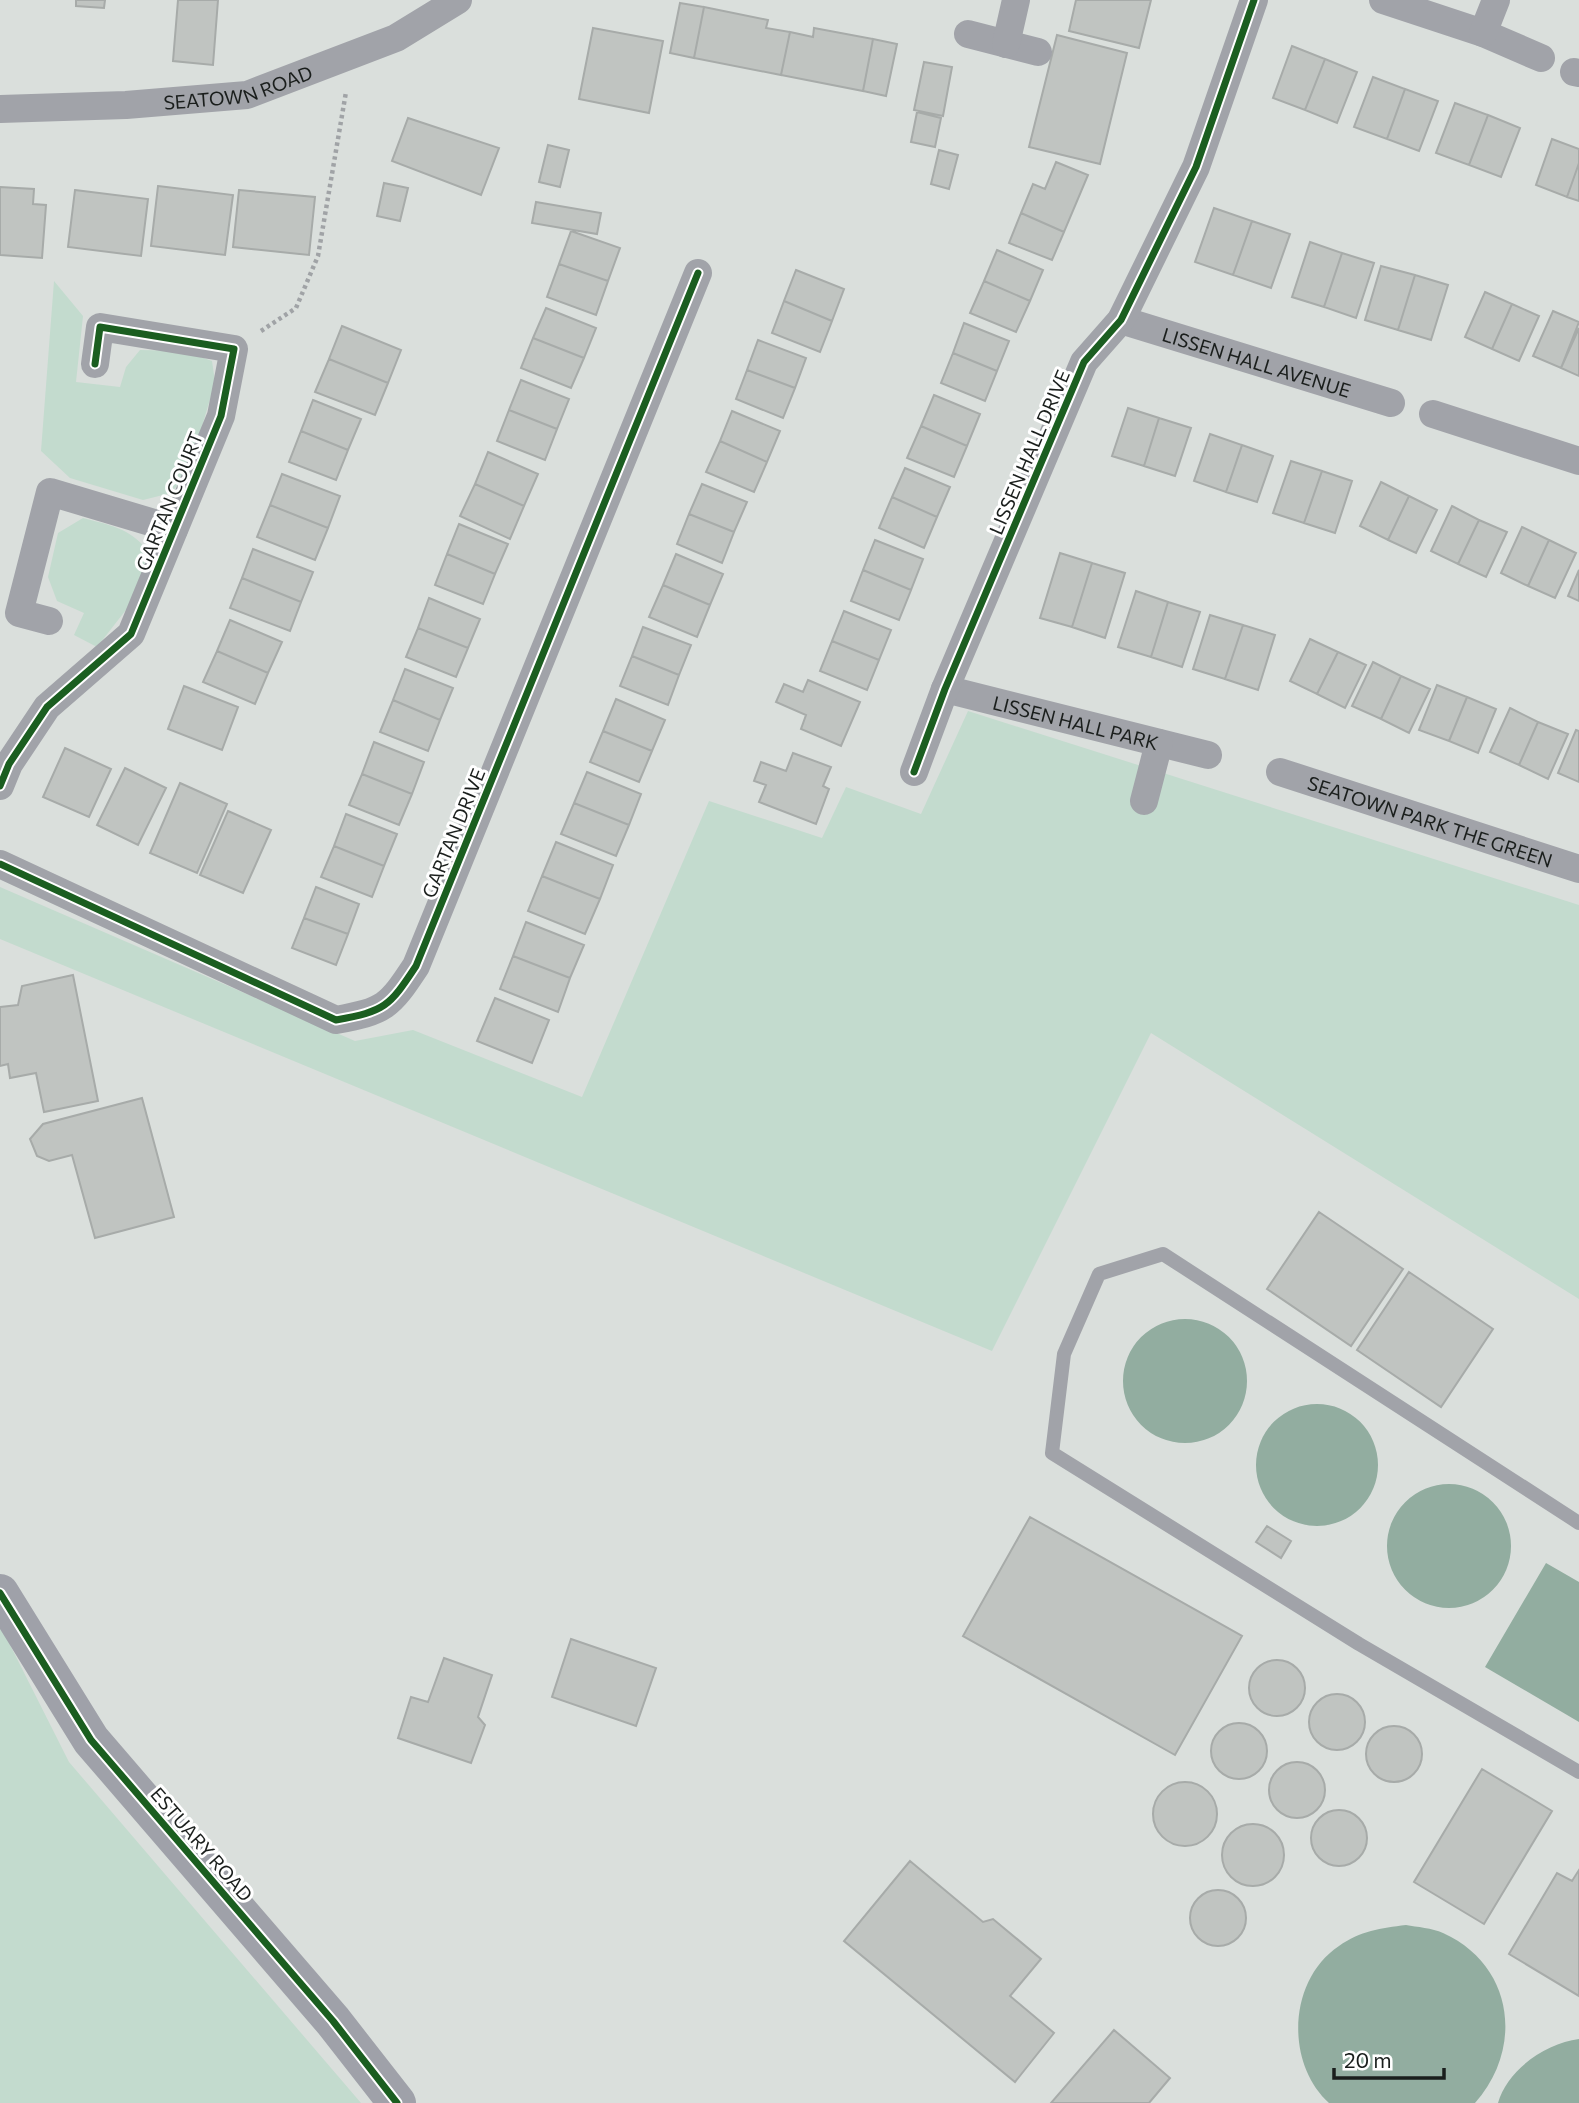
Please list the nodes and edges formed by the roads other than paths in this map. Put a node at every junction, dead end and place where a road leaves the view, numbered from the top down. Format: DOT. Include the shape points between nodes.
graph roads {
  1 [pos="458,0"];
  2 [pos="1016,0"];
  3 [pos="1254,0"];
  4 [pos="1383,0"];
  5 [pos="1496,0"];
  6 [pos="1483,33"];
  7 [pos="968,34"];
  8 [pos="1006,44"];
  9 [pos="1038,52"];
  10 [pos="1541,58"];
  11 [pos="0,109"];
  12 [pos="698,273"];
  13 [pos="1121,320"];
  14 [pos="95,364"];
  15 [pos="1391,403"];
  16 [pos="1433,414"];
  17 [pos="1579,461"];
  18 [pos="174,529"];
  19 [pos="49,621"];
  20 [pos="945,689"];
  21 [pos="1159,743"];
  22 [pos="1208,755"];
  23 [pos="915,772"];
  24 [pos="1280,772"];
  25 [pos="0,786"];
  26 [pos="1144,801"];
  27 [pos="0,864"];
  28 [pos="1579,869"];
  29 [pos="1579,1523"];
  30 [pos="0,1593"];
  31 [pos="1579,1772"];
  32 [pos="397,2103"];
  1 -- 11 [label="street, SEATOWN ROAD" via="396,38 247,95"];
  2 -- 8 [label="street"];
  3 -- 13 [label="street, LISSEN HALL DRIVE" via="1196,167"];
  4 -- 6 [label="street"];
  5 -- 6 [label="street"];
  6 -- 10 [label="street"];
  7 -- 8 [label="street"];
  8 -- 9 [label="street"];
  12 -- 27 [label="street, GARTAN DRIVE" via="416,966 394,1000 368,1014 336,1020"];
  13 -- 15 [label="street, LISSEN HALL AVENUE"];
  13 -- 20 [label="street, LISSEN HALL DRIVE" via="1084,362"];
  14 -- 18 [label="street, GARTAN COURT" via="100,327 234,349 221,416"];
  16 -- 17 [label="street"];
  18 -- 19 [label="street" via="50,492 19,612"];
  18 -- 25 [label="street, GARTAN COURT" via="131,634 47,706"];
  20 -- 21 [label="street, LISSEN HALL PARK"];
  20 -- 23 [label="street, LISSEN HALL DRIVE"];
  21 -- 22 [label="street, LISSEN HALL PARK"];
  21 -- 26 [label="street"];
  24 -- 28 [label="street, SEATOWN PARK THE GREEN"];
  29 -- 31 [label="lane" via="1163,1254 1099,1274 1064,1354 1052,1453 1359,1644"];
  30 -- 32 [label="street, ESTUARY ROAD" via="91,1740"];
}
